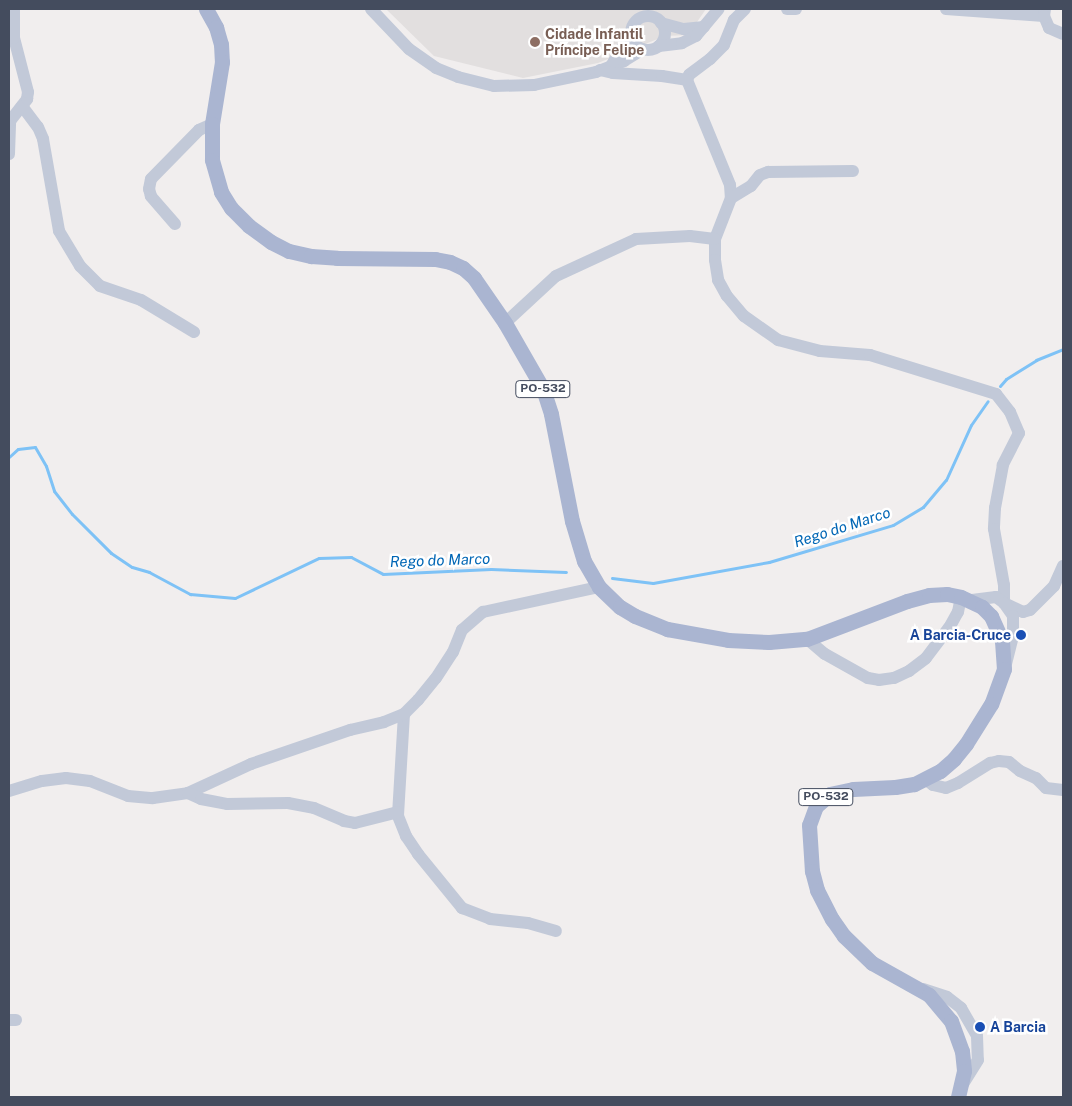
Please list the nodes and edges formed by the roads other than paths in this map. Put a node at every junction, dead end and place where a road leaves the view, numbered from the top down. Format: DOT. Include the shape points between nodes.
graph roads {
  1 [pos="14,9"];
  2 [pos="206,9"];
  3 [pos="371,9"];
  4 [pos="745,9"];
  5 [pos="787,9"];
  6 [pos="796,9"];
  7 [pos="946,9"];
  8 [pos="1045,12"];
  9 [pos="642,13"];
  10 [pos="715,15"];
  11 [pos="661,23"];
  12 [pos="632,33"];
  13 [pos="728,34"];
  14 [pos="1063,34"];
  15 [pos="659,46"];
  16 [pos="643,49"];
  17 [pos="605,68"];
  18 [pos="687,80"];
  19 [pos="22,106"];
  20 [pos="212,124"];
  21 [pos="9,154"];
  22 [pos="853,171"];
  23 [pos="731,198"];
  24 [pos="175,224"];
  25 [pos="715,239"];
  26 [pos="506,324"];
  27 [pos="194,332"];
  28 [pos="1063,566"];
  29 [pos="599,587"];
  30 [pos="966,598"];
  31 [pos="1004,603"];
  32 [pos="807,639"];
  33 [pos="1004,669"];
  34 [pos="404,714"];
  35 [pos="925,779"];
  36 [pos="1063,790"];
  37 [pos="9,791"];
  38 [pos="188,793"];
  39 [pos="398,812"];
  40 [pos="556,930"];
  41 [pos="960,1092"];
  1 -- 19 [label="street" via="14,38 28,92"];
  2 -- 20 [label="main road, PO-532" via="216,27 222,62"];
  3 -- 17 [label="street" via="409,49 436,68 458,77 494,86 534,86"];
  4 -- 13 [label="street" via="734,20"];
  5 -- 6 [label="street"];
  7 -- 8 [label="street"];
  8 -- 14 [label="street" via="1049,28"];
  9 -- 11 [label="street"];
  9 -- 12 [label="street"];
  10 -- 11 [label="street" via="684,29"];
  10 -- 13 [label="street" via="723,21"];
  10 -- 15 [label="street" via="696,36 682,43"];
  11 -- 15 [label="street" via="664,36"];
  12 -- 16 [label="street" via="635,43"];
  12 -- 17 [label="street"];
  13 -- 18 [label="street" via="724,45 689,74"];
  15 -- 16 [label="street"];
  16 -- 17 [label="street"];
  17 -- 18 [label="street"];
  18 -- 23 [label="street" via="726,175"];
  19 -- 21 [label="street" via="10,121"];
  19 -- 27 [label="street" via="43,139 60,231 80,266 100,286 141,300"];
  20 -- 24 [label="street" via="199,130 151,179 151,196"];
  20 -- 26 [label="main road, PO-532" via="212,160 221,192 231,208 271,242 289,251 311,256 450,262 474,278"];
  22 -- 23 [label="street" via="768,172"];
  23 -- 25 [label="street"];
  25 -- 26 [label="street" via="690,236 636,239 556,276"];
  25 -- 31 [label="street" via="714,260 718,280 727,296 744,316 778,340 820,352 870,355 996,394 1002,400 1016,420 1018,433 1004,465 995,508 994,528"];
  26 -- 29 [label="main road, PO-532" via="543,389 577,542"];
  28 -- 31 [label="street" via="1054,586 1030,610 1023,612"];
  29 -- 32 [label="main road, PO-532" via="620,607 667,629 728,640 769,642"];
  29 -- 34 [label="street" via="537,602 494,608 475,617 462,630 454,652 436,678"];
  30 -- 31 [label="street" via="996,597"];
  30 -- 32 [label="main road, PO-532" via="929,595"];
  30 -- 32 [label="street" via="950,628 926,658 894,678 868,678 824,654"];
  30 -- 33 [label="main road, PO-532" via="982,606 997,626 1005,656"];
  31 -- 33 [label="street" via="1013,616 1014,626"];
  33 -- 35 [label="main road, PO-532" via="991,704 966,744 940,771"];
  34 -- 38 [label="street" via="251,764"];
  34 -- 39 [label="street"];
  35 -- 36 [label="street" via="946,788 999,760 1009,762 1036,778 1046,788"];
  35 -- 41 [label="main road, PO-532" via="894,787 852,789 830,794 816,806 809,826 812,871 817,890 832,919 857,951 888,973 929,995 940,1007 958,1036 963,1061"];
  37 -- 38 [label="street" via="66,778 90,781 128,796 153,798"];
  38 -- 39 [label="street" via="227,804 288,803 355,822"];
  39 -- 40 [label="street" via="406,836 462,908 490,919"];
}
